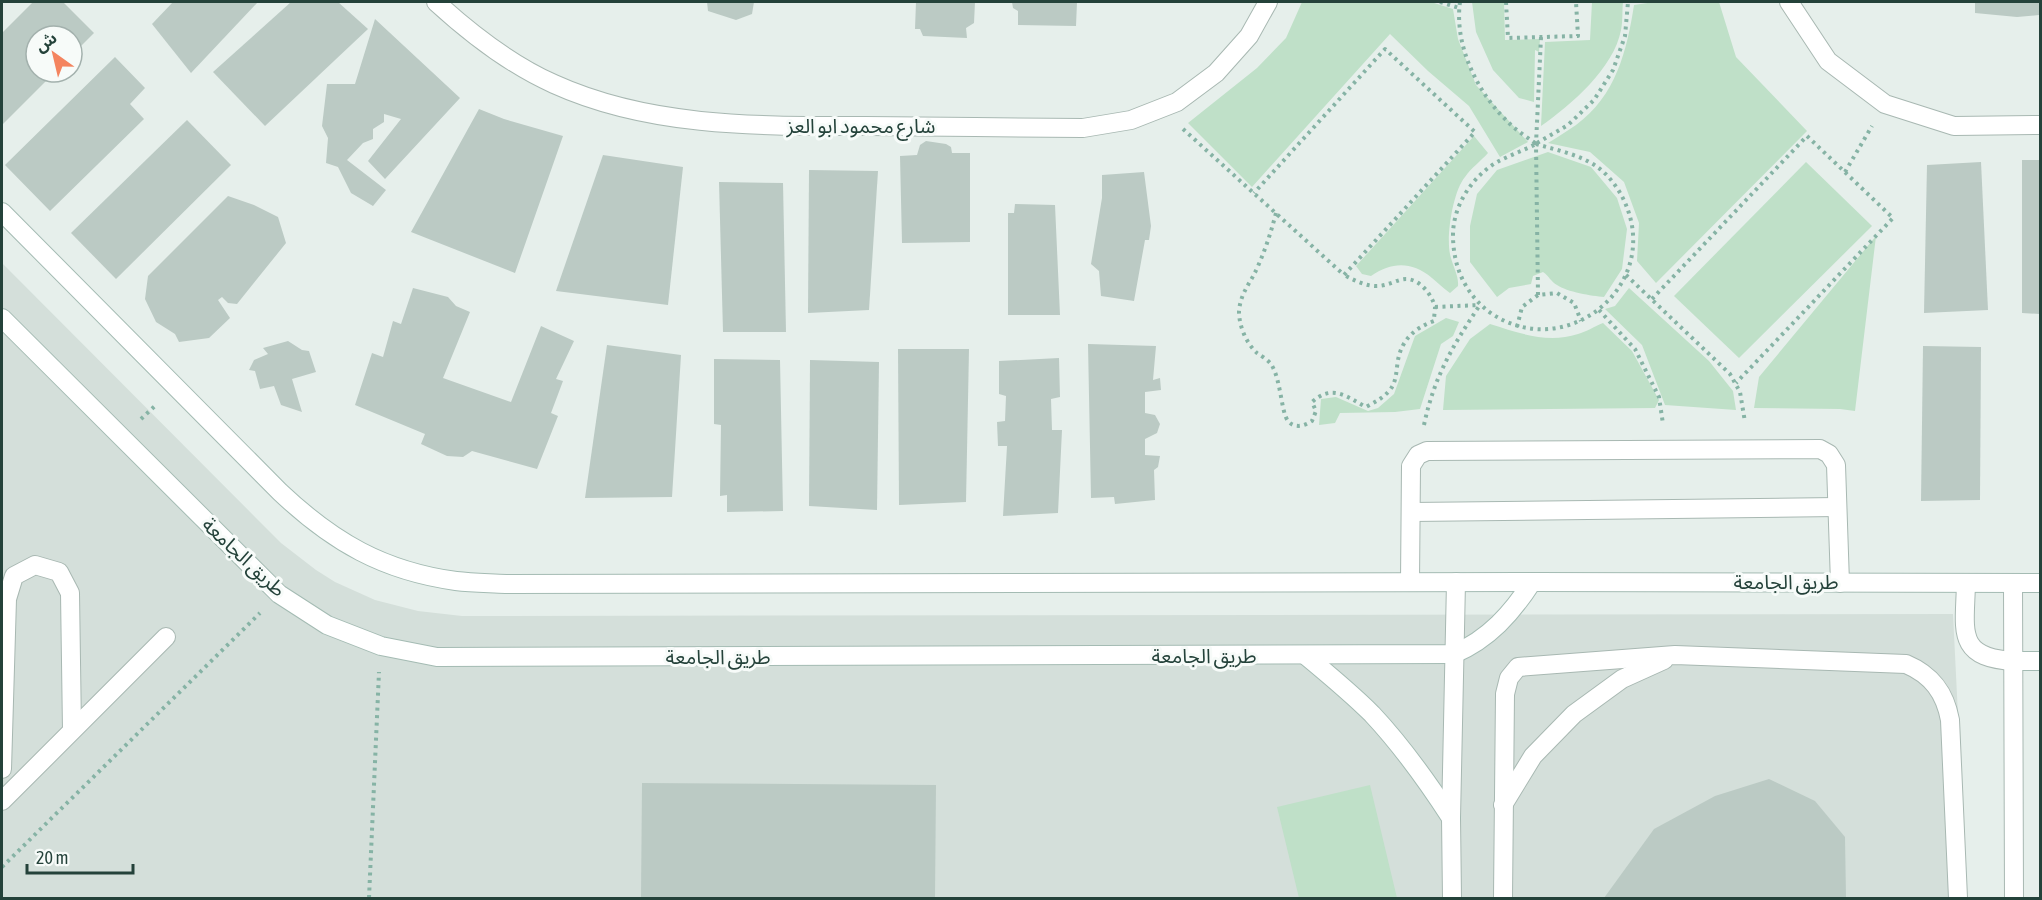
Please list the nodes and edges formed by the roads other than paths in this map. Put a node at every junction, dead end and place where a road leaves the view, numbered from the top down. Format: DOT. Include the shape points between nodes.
graph roads {
  1 [pos="436,2"];
  2 [pos="1268,2"];
  3 [pos="1789,2"];
  4 [pos="2040,125"];
  5 [pos="2,212"];
  6 [pos="2,318"];
  7 [pos="1837,507"];
  8 [pos="1411,512"];
  9 [pos="1410,582"];
  10 [pos="1456,582"];
  11 [pos="1532,582"];
  12 [pos="1840,583"];
  13 [pos="1966,583"];
  14 [pos="2040,583"];
  15 [pos="2013,584"];
  16 [pos="166,637"];
  17 [pos="1454,654"];
  18 [pos="1675,655"];
  19 [pos="1305,656"];
  20 [pos="2014,661"];
  21 [pos="2040,661"];
  22 [pos="72,730"];
  23 [pos="2,768"];
  24 [pos="2,801"];
  25 [pos="1503,806"];
  26 [pos="1451,818"];
  27 [pos="1452,898"];
  28 [pos="1503,898"];
  29 [pos="1958,898"];
  30 [pos="2014,898"];
  1 -- 2 [label="street, شارع محمود ابو العز" via="468,32 554,84 601,102 649,113 752,126 1083,128 1131,120 1177,102 1216,73 1249,36"];
  3 -- 4 [label="street" via="1828,61 1885,104 1954,126"];
  5 -- 9 [label="street, طريق الجامعة" via="309,520 379,561 418,574 507,584"];
  6 -- 19 [label="street, طريق الجامعة" via="279,594 327,625 381,646 437,657 494,658"];
  7 -- 8 [label="street"];
  7 -- 8 [label="street" via="1836,465 1820,449 1427,452 1418,455 1411,466"];
  7 -- 12 [label="street"];
  8 -- 9 [label="street"];
  9 -- 10 [label="street, طريق الجامعة"];
  10 -- 11 [label="street, طريق الجامعة"];
  10 -- 17 [label="street"];
  11 -- 12 [label="street, طريق الجامعة"];
  11 -- 17 [label="street, طريق الجامعة" via="1488,634"];
  12 -- 13 [label="street, طريق الجامعة"];
  13 -- 15 [label="street, طريق الجامعة"];
  13 -- 20 [label="street" via="1965,633 1970,645 1993,660"];
  14 -- 15 [label="street, طريق الجامعة"];
  15 -- 20 [label="street"];
  16 -- 22 [label="street"];
  17 -- 19 [label="street, طريق الجامعة"];
  17 -- 26 [label="street"];
  18 -- 25 [label="street" via="1622,680 1574,714 1533,756"];
  18 -- 25 [label="street" via="1518,667 1509,678 1505,694"];
  18 -- 29 [label="street" via="1906,663 1926,674 1947,702 1950,720"];
  19 -- 26 [label="street" via="1371,713 1427,781"];
  20 -- 21 [label="street"];
  20 -- 30 [label="street"];
  22 -- 23 [label="street" via="70,593 58,572 35,565 14,576 7,599"];
  22 -- 24 [label="street"];
  25 -- 28 [label="street"];
  26 -- 27 [label="street"];
}
